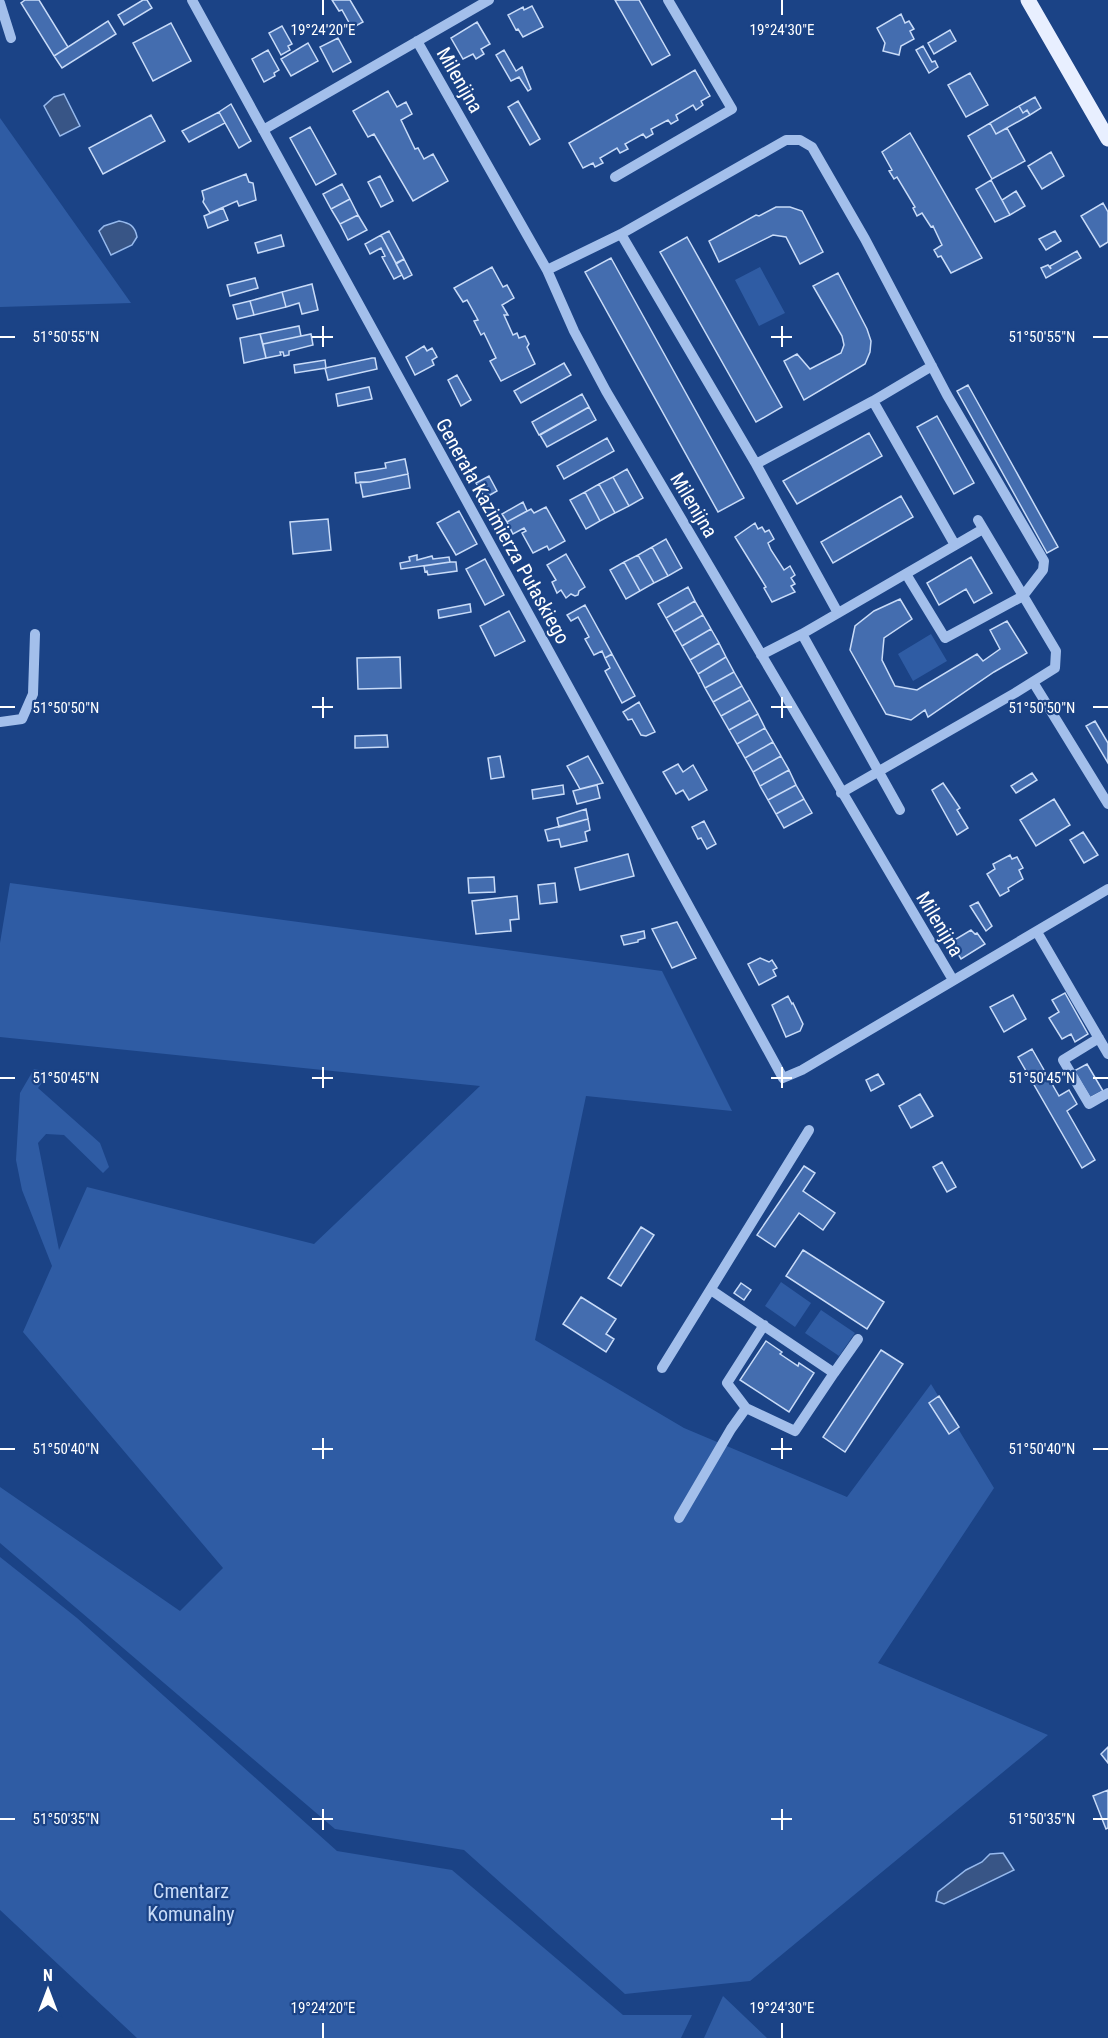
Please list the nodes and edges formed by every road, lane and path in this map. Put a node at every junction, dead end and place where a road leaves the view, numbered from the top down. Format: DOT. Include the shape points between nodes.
graph roads {
  1 [pos="192,0"];
  2 [pos="489,0"];
  3 [pos="668,0"];
  4 [pos="1028,0"];
  5 [pos="0,3"];
  6 [pos="11,38"];
  7 [pos="417,41"];
  8 [pos="263,130"];
  9 [pos="1108,139"];
  10 [pos="615,177"];
  11 [pos="621,234"];
  12 [pos="547,270"];
  13 [pos="932,366"];
  14 [pos="873,401"];
  15 [pos="756,464"];
  16 [pos="956,545"];
  17 [pos="906,574"];
  18 [pos="1023,596"];
  19 [pos="838,613"];
  20 [pos="35,634"];
  21 [pos="802,634"];
  22 [pos="761,655"];
  23 [pos="1033,682"];
  24 [pos="0,722"];
  25 [pos="878,772"];
  26 [pos="841,793"];
  27 [pos="1108,804"];
  28 [pos="900,810"];
  29 [pos="1108,888"];
  30 [pos="1037,932"];
  31 [pos="953,980"];
  32 [pos="1099,1038"];
  33 [pos="1108,1054"];
  34 [pos="1108,1093"];
  35 [pos="809,1130"];
  36 [pos="711,1290"];
  37 [pos="764,1325"];
  38 [pos="858,1339"];
  39 [pos="662,1368"];
  40 [pos="834,1373"];
  41 [pos="746,1408"];
  42 [pos="679,1518"];
  1 -- 8 [label="street, Generała Kazimierza Pułaskiego"];
  2 -- 7 [label="street"];
  3 -- 10 [label="street" via="732,109"];
  4 -- 9 [label="main road"];
  5 -- 6 [label="street"];
  7 -- 8 [label="street"];
  7 -- 12 [label="street, Milenijna"];
  8 -- 31 [label="street, Generała Kazimierza Pułaskiego" via="783,1078"];
  11 -- 12 [label="street"];
  11 -- 13 [label="street" via="786,140 800,140 812,147"];
  11 -- 15 [label="street"];
  12 -- 22 [label="street, Milenijna" via="606,391"];
  13 -- 14 [label="street"];
  13 -- 18 [label="street" via="1044,561 1043,570"];
  14 -- 15 [label="street"];
  14 -- 16 [label="street"];
  15 -- 19 [label="street"];
  16 -- 17 [label="street"];
  16 -- 18 [label="street" via="980,525"];
  17 -- 18 [label="street" via="945,638"];
  17 -- 19 [label="street"];
  18 -- 23 [label="street" via="1056,651 1055,668"];
  19 -- 21 [label="street"];
  20 -- 24 [label="street" via="33,694 22,719"];
  21 -- 22 [label="street"];
  21 -- 25 [label="street"];
  22 -- 26 [label="street, Milenijna"];
  23 -- 25 [label="street"];
  23 -- 27 [label="street"];
  25 -- 26 [label="street"];
  25 -- 28 [label="street"];
  26 -- 31 [label="street, Milenijna"];
  29 -- 30 [label="street"];
  30 -- 31 [label="street"];
  30 -- 32 [label="street"];
  32 -- 33 [label="street"];
  32 -- 34 [label="street" via="1063,1060 1089,1104"];
  35 -- 36 [label="street"];
  36 -- 37 [label="street"];
  36 -- 39 [label="street"];
  37 -- 40 [label="street"];
  37 -- 41 [label="street" via="728,1383"];
  38 -- 40 [label="street"];
  40 -- 41 [label="street" via="795,1431"];
  41 -- 42 [label="street"];
}
